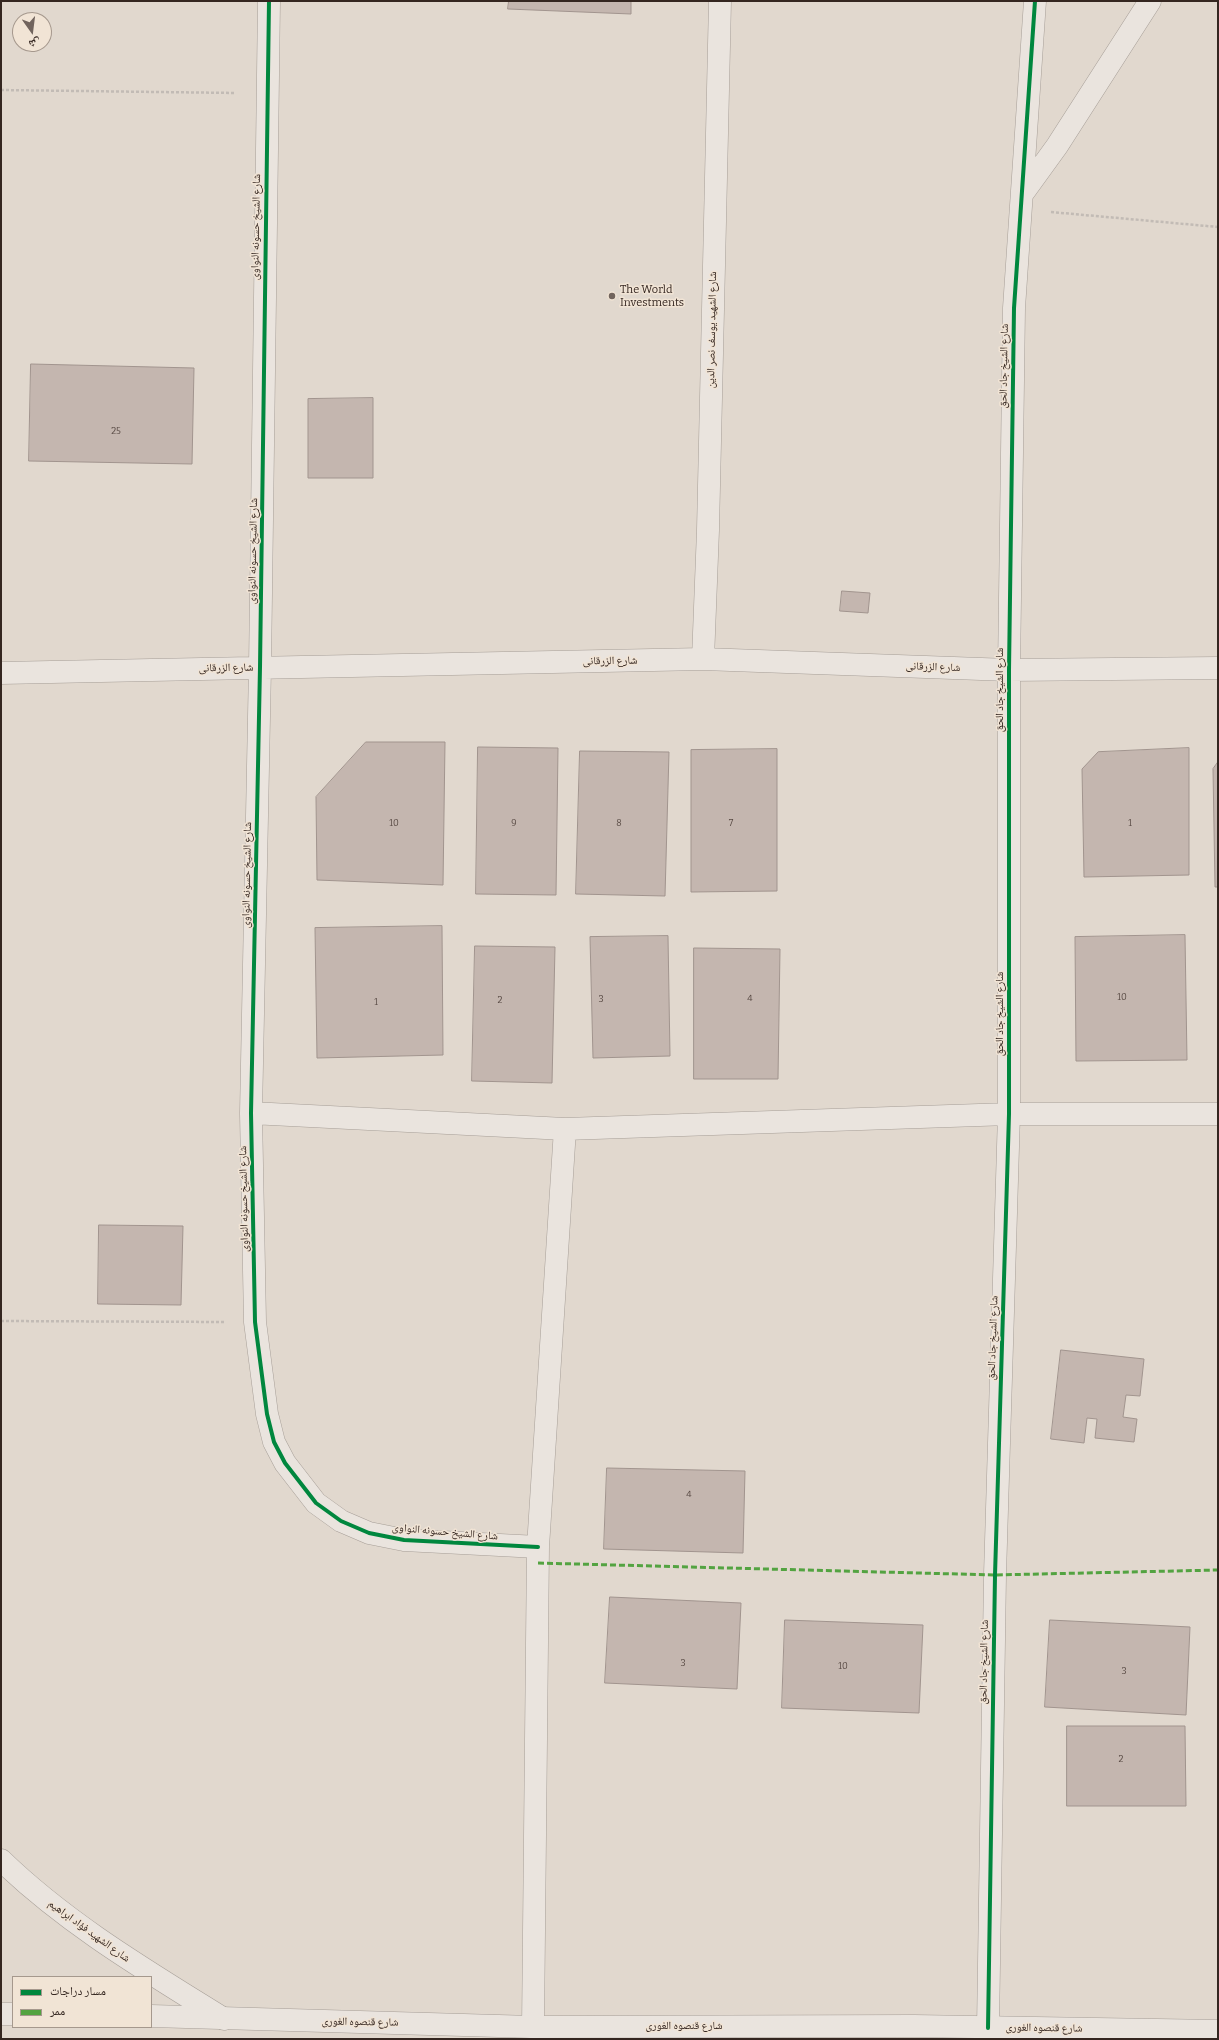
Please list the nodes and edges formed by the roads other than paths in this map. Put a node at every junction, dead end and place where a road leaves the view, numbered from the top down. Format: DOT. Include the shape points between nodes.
graph roads {
  1 [pos="269,1"];
  2 [pos="720,1"];
  3 [pos="1035,1"];
  4 [pos="1150,1"];
  5 [pos="1022,202"];
  6 [pos="703,659"];
  7 [pos="260,667"];
  8 [pos="1218,668"];
  9 [pos="1009,670"];
  10 [pos="1,673"];
  11 [pos="251,1113"];
  12 [pos="1009,1114"];
  13 [pos="1218,1114"];
  14 [pos="565,1129"];
  15 [pos="538,1547"];
  16 [pos="1,1860"];
  17 [pos="1,2014"];
  18 [pos="12,2014"];
  19 [pos="152,2016"];
  20 [pos="224,2019"];
  21 [pos="533,2027"];
  22 [pos="988,2028"];
  23 [pos="1218,2031"];
  24 [pos="915,2033"];
  25 [pos="1068,2034"];
  1 -- 7 [label="street, شارع الشيخ حسونه النواوى"];
  2 -- 6 [label="street, شارع الشهيد يوسف نصر الدين"];
  3 -- 5 [label="street, شارع الشيخ جاد الحق"];
  4 -- 5 [label="street"];
  5 -- 9 [label="street, شارع الشيخ جاد الحق" via="1014,308"];
  6 -- 7 [label="street, شارع الزرقانى"];
  6 -- 9 [label="street, شارع الزرقانى"];
  7 -- 10 [label="street, شارع الزرقانى"];
  7 -- 11 [label="street, شارع الشيخ حسونه النواوى"];
  8 -- 9 [label="street, شارع الزرقانى"];
  9 -- 12 [label="street, شارع الشيخ جاد الحق"];
  11 -- 14 [label="street"];
  11 -- 15 [label="street, شارع الشيخ حسونه النواوى" via="255,1322 267,1414 274,1442 285,1463 316,1503 342,1521 369,1533 404,1540"];
  12 -- 13 [label="street"];
  12 -- 14 [label="street"];
  12 -- 22 [label="street, شارع الشيخ جاد الحق" via="995,1576"];
  14 -- 15 [label="street"];
  15 -- 21 [label="street"];
  16 -- 20 [label="street, شارع الشهيد فؤاد ابراهيم" via="18,1877 99,1940"];
  17 -- 18 [label="street"];
  19 -- 20 [label="street, شارع قنصوه الغورى"];
  20 -- 21 [label="street, شارع قنصوه الغورى"];
  21 -- 24 [label="street, شارع قنصوه الغورى"];
  22 -- 24 [label="street, شارع قنصوه الغورى"];
  22 -- 25 [label="street, شارع قنصوه الغورى"];
  23 -- 25 [label="street, شارع قنصوه الغورى"];
}
